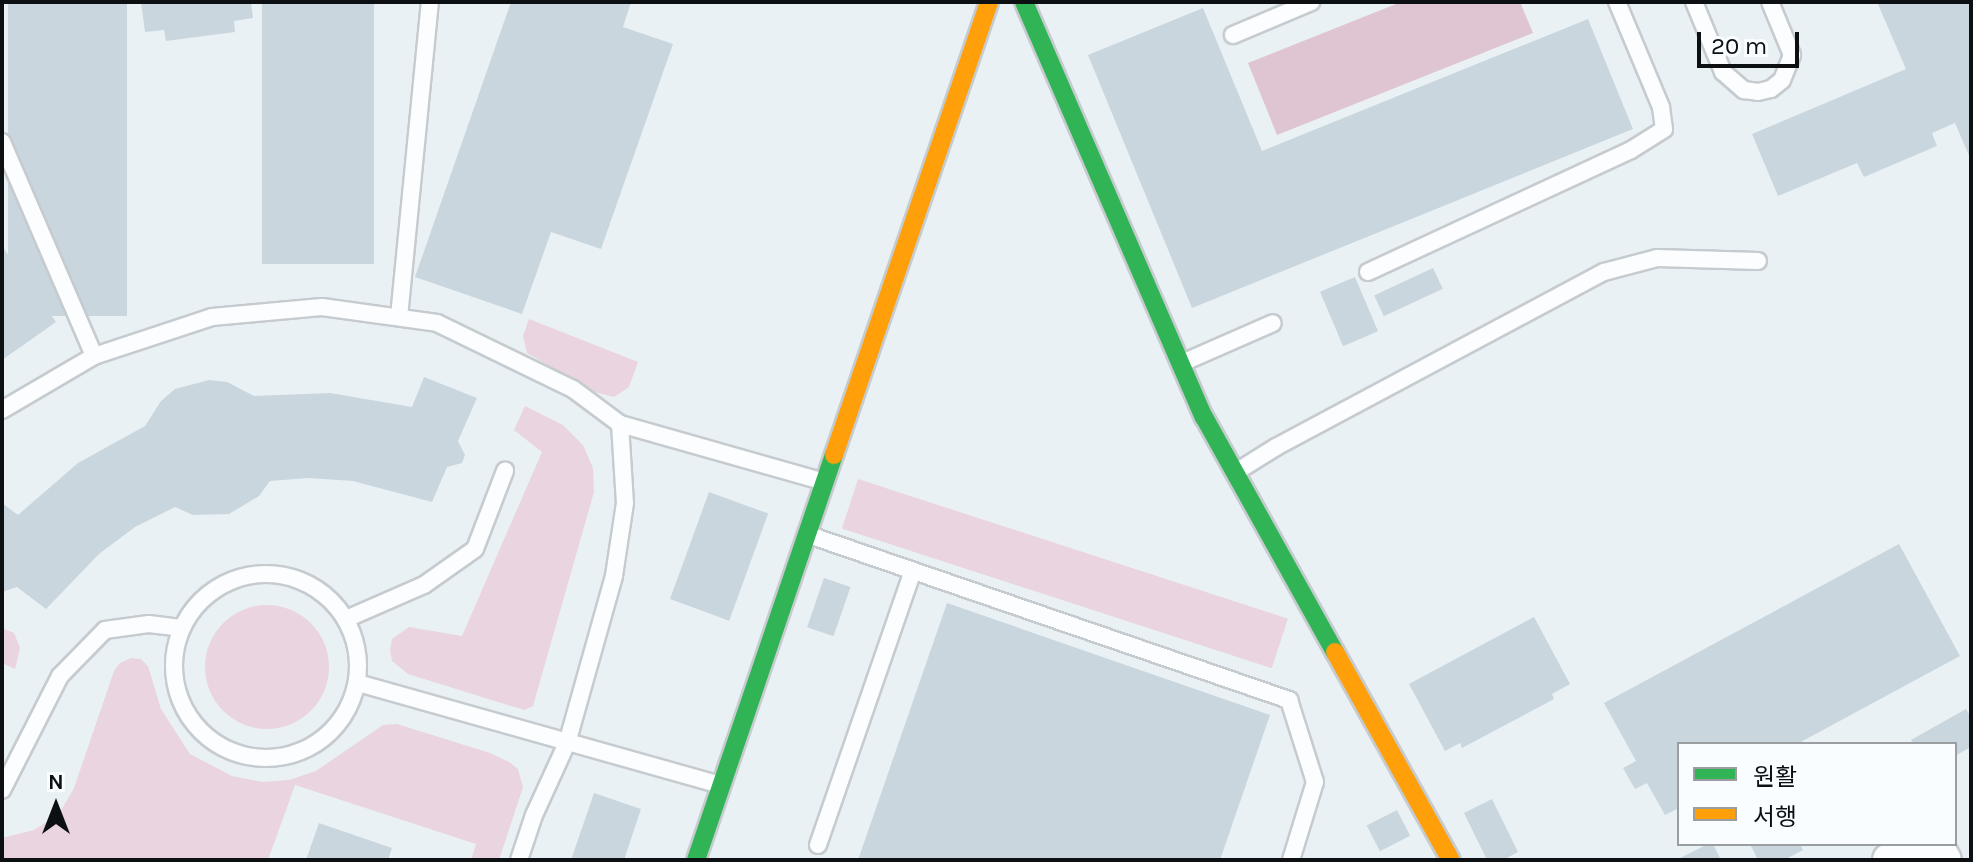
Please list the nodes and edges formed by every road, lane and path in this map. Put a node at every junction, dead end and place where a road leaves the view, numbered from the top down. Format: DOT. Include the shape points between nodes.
graph roads {
  1 [pos="430,2"];
  2 [pos="989,2"];
  3 [pos="1024,2"];
  4 [pos="1311,2"];
  5 [pos="1617,2"];
  6 [pos="1694,2"];
  7 [pos="1770,2"];
  8 [pos="1292,6"];
  9 [pos="1233,35"];
  10 [pos="2,142"];
  11 [pos="1758,261"];
  12 [pos="1368,272"];
  13 [pos="399,317"];
  14 [pos="1273,323"];
  15 [pos="94,356"];
  16 [pos="1181,363"];
  17 [pos="2,410"];
  18 [pos="620,424"];
  19 [pos="505,471"];
  20 [pos="1235,473"];
  21 [pos="827,483"];
  22 [pos="809,535"];
  23 [pos="913,571"];
  24 [pos="346,619"];
  25 [pos="181,628"];
  26 [pos="358,683"];
  27 [pos="567,743"];
  28 [pos="722,785"];
  29 [pos="2,790"];
  30 [pos="818,845"];
  31 [pos="1915,846"];
  32 [pos="519,860"];
  33 [pos="696,860"];
  34 [pos="1291,860"];
  35 [pos="1451,860"];
  36 [pos="1889,860"];
  1 -- 13 [label="lane"];
  2 -- 21 [label="street"];
  3 -- 16 [label="street"];
  4 -- 8 [label="lane"];
  5 -- 12 [label="lane" via="1661,107 1664,129 1631,150"];
  6 -- 7 [label="lane" via="1723,72 1744,90 1758,92 1782,80 1792,55"];
  8 -- 9 [label="lane"];
  10 -- 15 [label="lane"];
  11 -- 20 [label="lane" via="1657,258 1604,272"];
  13 -- 15 [label="lane" via="322,307 212,317"];
  13 -- 18 [label="lane" via="437,323 573,389"];
  14 -- 16 [label="lane"];
  15 -- 17 [label="lane"];
  16 -- 20 [label="street"];
  18 -- 21 [label="lane"];
  18 -- 27 [label="lane" via="625,503 614,576"];
  19 -- 24 [label="lane" via="475,549 424,585"];
  20 -- 35 [label="street"];
  21 -- 22 [label="street"];
  22 -- 23 [label="lane"];
  22 -- 28 [label="street"];
  23 -- 30 [label="lane"];
  23 -- 34 [label="lane" via="1289,700 1315,782"];
  24 -- 25 [label="lane" via="332,601 294,577 250,575 209,593"];
  24 -- 26 [label="lane" via="357,650"];
  25 -- 26 [label="lane" via="175,649 177,693 200,732 238,754 260,759 304,751 339,724"];
  25 -- 29 [label="lane" via="149,624 105,630 60,676"];
  26 -- 27 [label="lane"];
  27 -- 28 [label="lane"];
  27 -- 32 [label="lane"];
  28 -- 33 [label="street"];
  31 -- 36 [label="street"];
}
